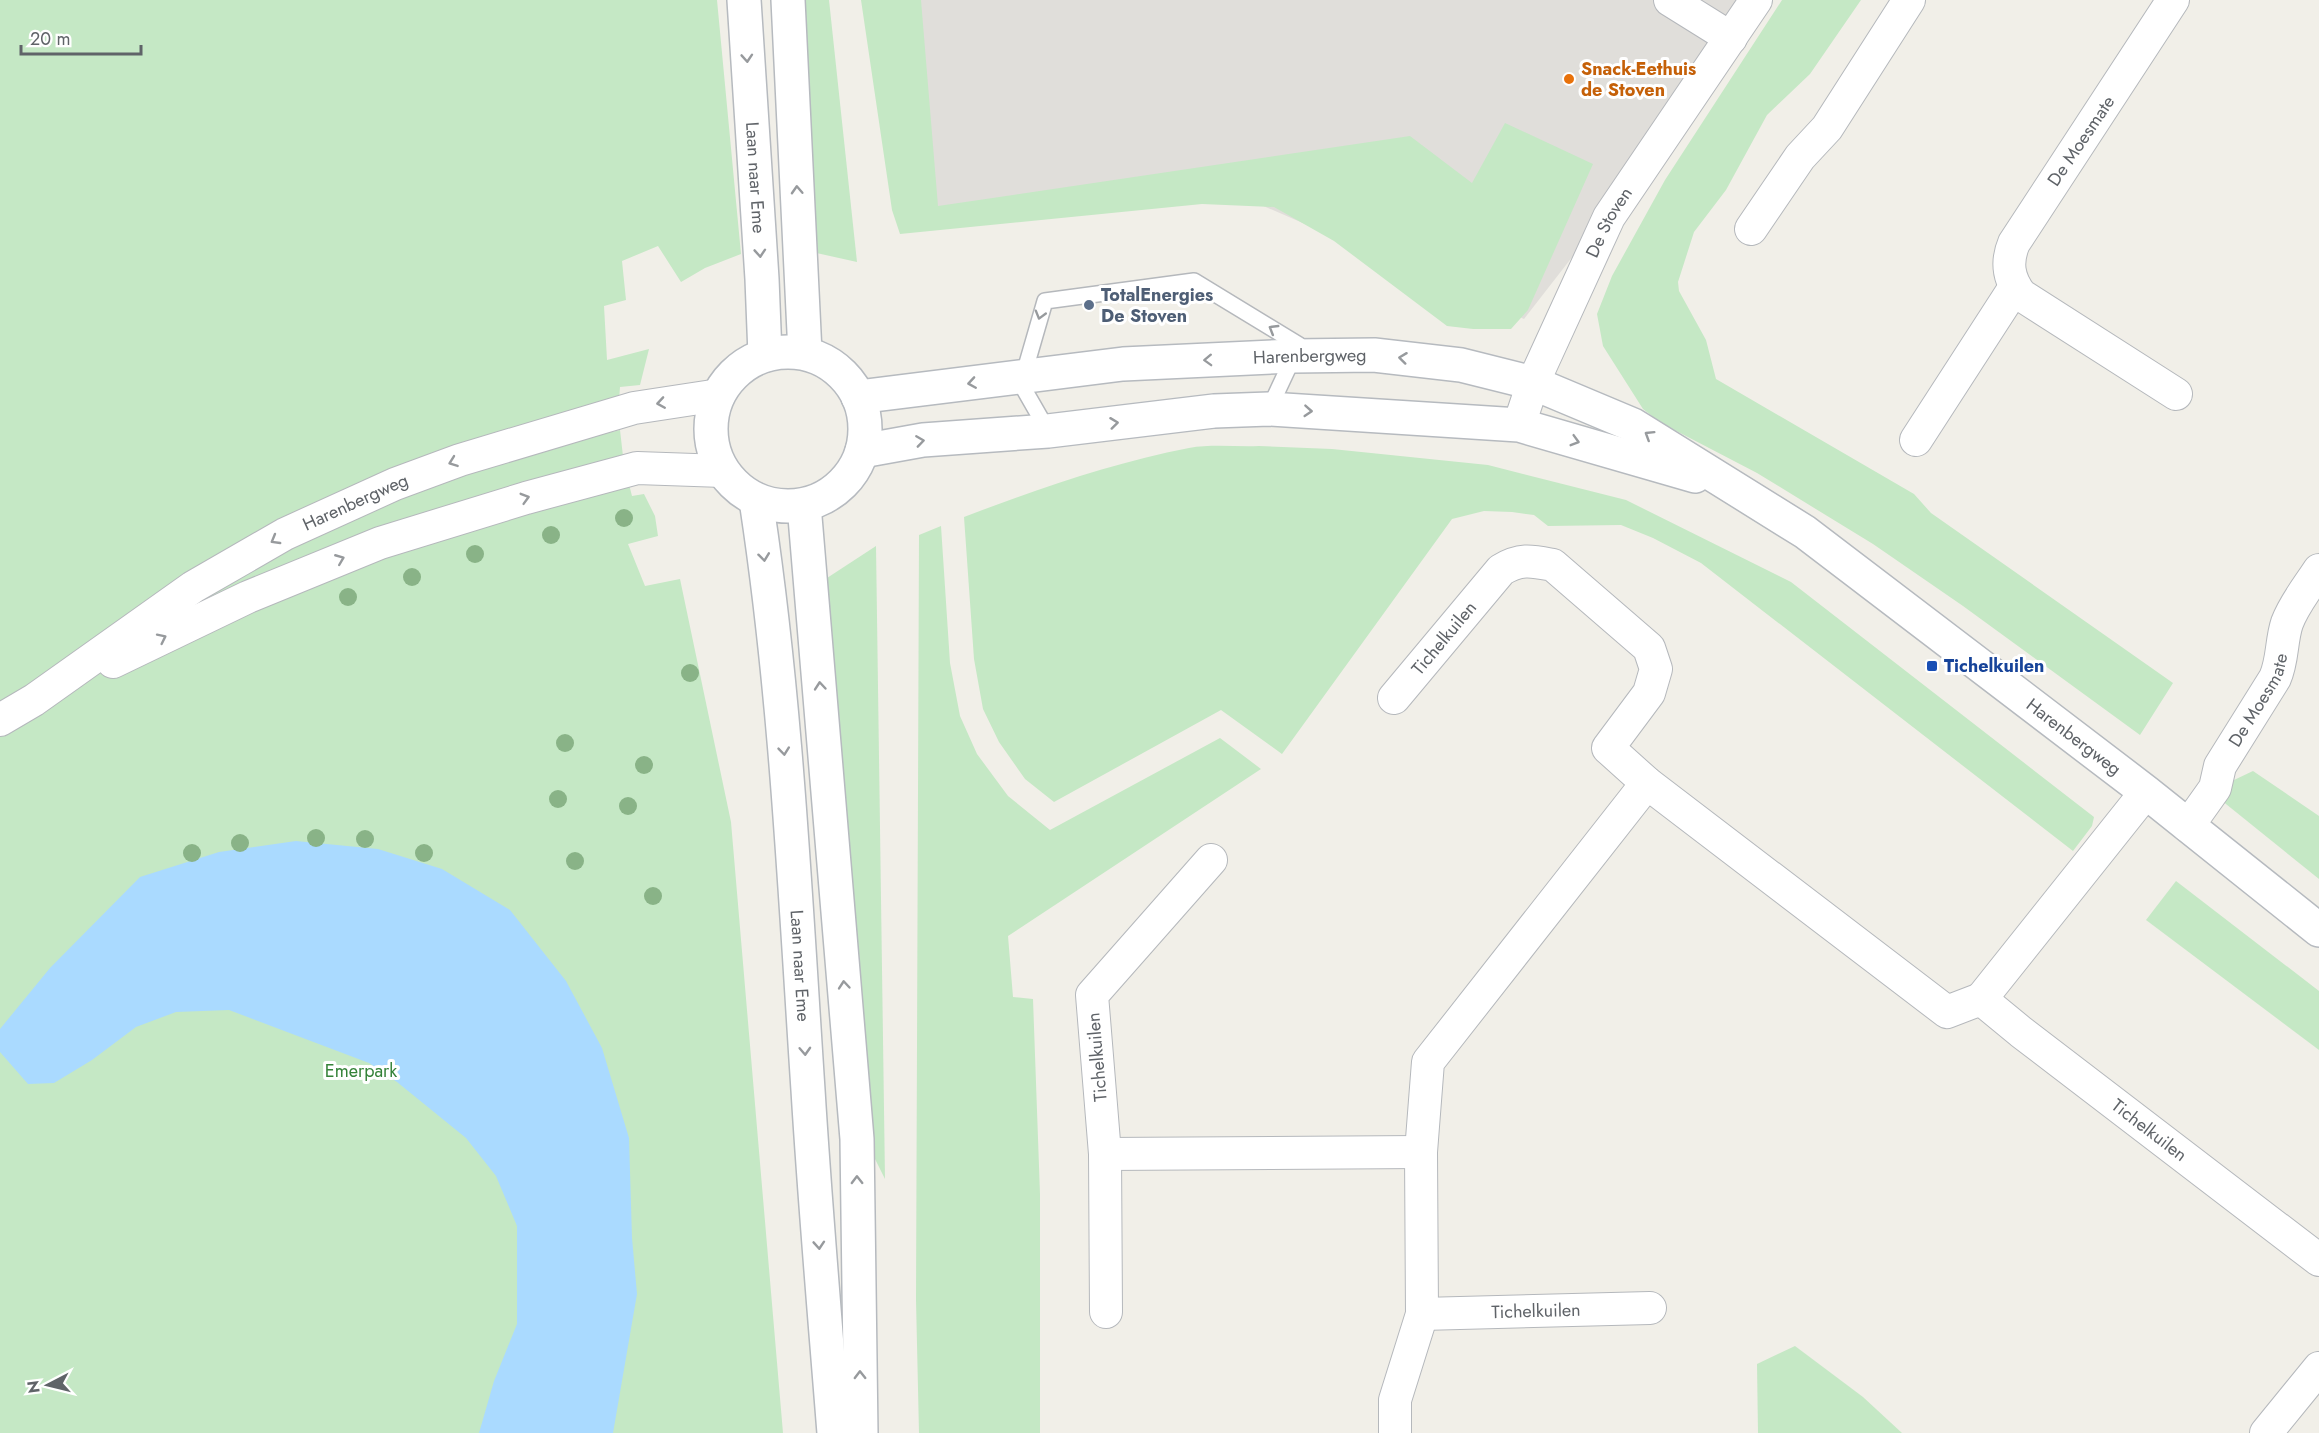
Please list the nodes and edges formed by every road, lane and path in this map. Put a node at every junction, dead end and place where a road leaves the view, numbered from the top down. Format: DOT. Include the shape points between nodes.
graph roads {
  1 [pos="744,0"];
  2 [pos="788,0"];
  3 [pos="1670,0"];
  4 [pos="1755,0"];
  5 [pos="1909,0"];
  6 [pos="2173,0"];
  7 [pos="1731,38"];
  8 [pos="1752,230"];
  9 [pos="2015,287"];
  10 [pos="805,353"];
  11 [pos="765,355"];
  12 [pos="1293,356"];
  13 [pos="1023,375"];
  14 [pos="1533,383"];
  15 [pos="2176,394"];
  16 [pos="719,395"];
  17 [pos="858,396"];
  18 [pos="1269,409"];
  19 [pos="1519,425"];
  20 [pos="1048,431"];
  21 [pos="1916,440"];
  22 [pos="862,451"];
  23 [pos="723,471"];
  24 [pos="1734,488"];
  25 [pos="756,500"];
  26 [pos="804,505"];
  27 [pos="2319,570"];
  28 [pos="1394,698"];
  29 [pos="34,700"];
  30 [pos="0,720"];
  31 [pos="1647,783"];
  32 [pos="2146,792"];
  33 [pos="2188,826"];
  34 [pos="1211,860"];
  35 [pos="2319,930"];
  36 [pos="1981,999"];
  37 [pos="1421,1152"];
  38 [pos="1105,1154"];
  39 [pos="2319,1260"];
  40 [pos="1650,1308"];
  41 [pos="1106,1312"];
  42 [pos="1422,1314"];
  43 [pos="2319,1368"];
  44 [pos="834,1433"];
  45 [pos="861,1433"];
  46 [pos="1395,1433"];
  47 [pos="2266,1433"];
  1 -- 11 [label="street, Laan naar Eme, one-way"];
  10 -- 2 [label="street, one-way"];
  3 -- 7 [label="street"];
  4 -- 7 [label="street, De Stoven"];
  5 -- 8 [label="street" via="1827,128 1800,157"];
  6 -- 9 [label="street, De Moesmate" via="2014,243 2008,265"];
  7 -- 14 [label="street, De Stoven" via="1609,217"];
  9 -- 15 [label="street"];
  9 -- 21 [label="street"];
  10 -- 11 [label="street" via="783,351"];
  10 -- 17 [label="street" via="827,362 845,377"];
  11 -- 16 [label="street" via="746,364"];
  12 -- 13 [label="street, Harenbergweg, one-way" via="1123,364"];
  12 -- 13 [label="lane, one-way" via="1299,345 1194,281 1045,301"];
  14 -- 12 [label="street, Harenbergweg, one-way" via="1461,365 1385,356"];
  12 -- 18 [label="lane"];
  13 -- 17 [label="street, Harenbergweg, one-way"];
  13 -- 20 [label="lane" via="1021,384"];
  14 -- 19 [label="street, De Stoven"];
  24 -- 14 [label="street, Harenbergweg, one-way" via="1633,425"];
  16 -- 23 [label="street" via="711,420 713,447"];
  16 -- 29 [label="street, Harenbergweg, one-way" via="634,408 460,459 395,484 285,534 193,587"];
  17 -- 22 [label="street" via="866,423"];
  18 -- 19 [label="street, Harenbergweg, one-way"];
  20 -- 18 [label="street, Harenbergweg, one-way" via="1214,411"];
  19 -- 24 [label="street, Harenbergweg, one-way"];
  22 -- 20 [label="street, Harenbergweg, one-way" via="923,440"];
  22 -- 26 [label="street" via="841,487"];
  23 -- 25 [label="street" via="733,484"];
  29 -- 23 [label="street, Harenbergweg, one-way" via="248,597 380,543 637,468"];
  24 -- 32 [label="street, Harenbergweg" via="1805,532"];
  25 -- 26 [label="street" via="779,507"];
  25 -- 44 [label="street, Laan naar Eme, one-way" via="792,825"];
  45 -- 26 [label="street, one-way" via="857,1139"];
  27 -- 33 [label="street, De Moesmate" via="2287,622 2276,678 2220,766 2215,788"];
  28 -- 31 [label="street, Tichelkuilen" via="1502,570 1515,562 1553,565 1648,648 1656,669 1649,693 1608,748"];
  29 -- 30 [label="street, Harenbergweg"];
  31 -- 36 [label="street, Tichelkuilen" via="1947,1012"];
  31 -- 37 [label="street" via="1428,1062"];
  32 -- 33 [label="street, Harenbergweg"];
  32 -- 36 [label="street"];
  33 -- 35 [label="street, Harenbergweg"];
  34 -- 38 [label="street, Tichelkuilen" via="1092,995"];
  36 -- 39 [label="street, Tichelkuilen"];
  37 -- 38 [label="street"];
  37 -- 42 [label="street"];
  38 -- 41 [label="street, Tichelkuilen"];
  40 -- 42 [label="street, Tichelkuilen"];
  42 -- 46 [label="street" via="1395,1400"];
  43 -- 47 [label="street"];
}
